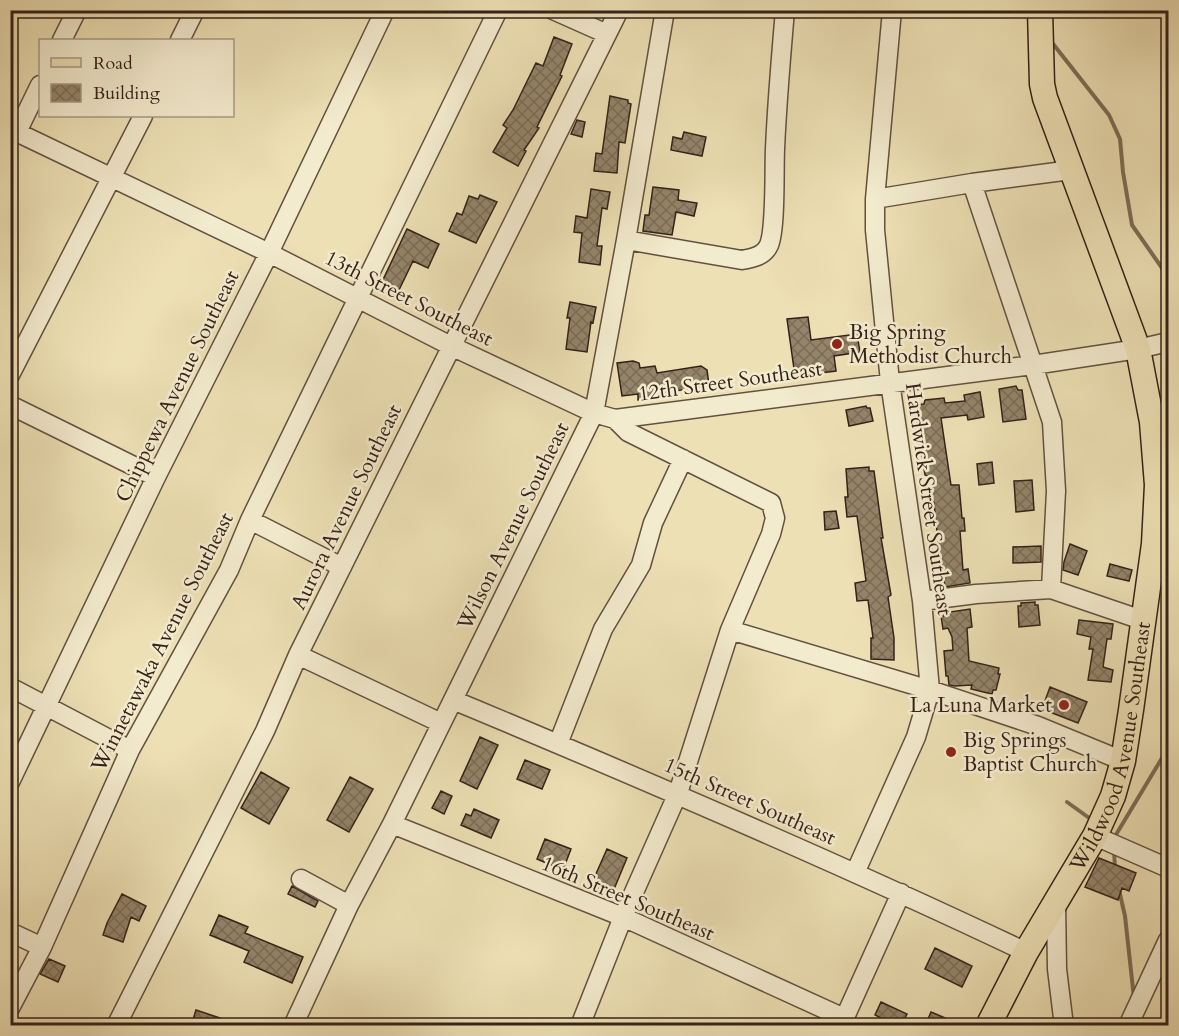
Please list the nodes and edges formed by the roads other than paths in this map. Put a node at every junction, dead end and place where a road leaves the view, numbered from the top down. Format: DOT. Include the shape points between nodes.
graph roads {
  1 [pos="77,10"];
  2 [pos="195,10"];
  3 [pos="385,10"];
  4 [pos="498,10"];
  5 [pos="553,10"];
  6 [pos="619,10"];
  7 [pos="665,10"];
  8 [pos="785,10"];
  9 [pos="892,10"];
  10 [pos="1040,10"];
  11 [pos="607,34"];
  12 [pos="62,39"];
  13 [pos="180,39"];
  14 [pos="39,87"];
  15 [pos="142,117"];
  16 [pos="14,130"];
  17 [pos="1071,170"];
  18 [pos="112,177"];
  19 [pos="972,183"];
  20 [pos="875,199"];
  21 [pos="626,240"];
  22 [pos="269,253"];
  23 [pos="359,299"];
  24 [pos="1168,342"];
  25 [pos="451,346"];
  26 [pos="1138,349"];
  27 [pos="1033,365"];
  28 [pos="10,375"];
  29 [pos="890,382"];
  30 [pos="10,405"];
  31 [pos="594,413"];
  32 [pos="615,419"];
  33 [pos="682,459"];
  34 [pos="156,477"];
  35 [pos="250,520"];
  36 [pos="342,567"];
  37 [pos="1051,589"];
  38 [pos="922,601"];
  39 [pos="1142,620"];
  40 [pos="730,630"];
  41 [pos="298,655"];
  42 [pos="10,687"];
  43 [pos="930,690"];
  44 [pos="453,700"];
  45 [pos="48,706"];
  46 [pos="441,723"];
  47 [pos="558,744"];
  48 [pos="130,750"];
  49 [pos="1123,760"];
  50 [pos="10,782"];
  51 [pos="678,794"];
  52 [pos="392,824"];
  53 [pos="1095,836"];
  54 [pos="1168,868"];
  55 [pos="855,873"];
  56 [pos="301,879"];
  57 [pos="901,893"];
  58 [pos="1056,902"];
  59 [pos="349,905"];
  60 [pos="623,917"];
  61 [pos="10,932"];
  62 [pos="1168,940"];
  63 [pos="42,947"];
  64 [pos="1026,951"];
  65 [pos="10,1008"];
  66 [pos="843,1022"];
  67 [pos="116,1026"];
  68 [pos="293,1026"];
  69 [pos="580,1026"];
  70 [pos="988,1026"];
  71 [pos="1064,1026"];
  72 [pos="1128,1026"];
  1 -- 12 [label="street"];
  2 -- 13 [label="street"];
  3 -- 22 [label="street, Chippewa Avenue Southeast"];
  4 -- 23 [label="street, Winnetawaka Avenue Southeast"];
  5 -- 11 [label="street"];
  6 -- 11 [label="street, Aurora Avenue Southeast"];
  7 -- 21 [label="street, Wilson Avenue Southeast"];
  8 -- 21 [label="street" via="770,243 765,252 742,260"];
  9 -- 20 [label="street, Hardwick Street Southeast"];
  10 -- 17 [label="main road, Wildwood Avenue Southeast" via="1042,84"];
  11 -- 25 [label="street, Aurora Avenue Southeast"];
  14 -- 16 [label="street"];
  15 -- 18 [label="street"];
  16 -- 18 [label="street, 13th Street Southeast"];
  17 -- 19 [label="street"];
  17 -- 26 [label="main road, Wildwood Avenue Southeast"];
  18 -- 22 [label="street, 13th Street Southeast"];
  18 -- 28 [label="street"];
  19 -- 20 [label="street"];
  19 -- 27 [label="street"];
  20 -- 29 [label="street, Hardwick Street Southeast"];
  21 -- 31 [label="street, Wilson Avenue Southeast"];
  22 -- 23 [label="street, 13th Street Southeast"];
  22 -- 34 [label="street, Chippewa Avenue Southeast"];
  23 -- 25 [label="street, 13th Street Southeast"];
  23 -- 35 [label="street, Winnetawaka Avenue Southeast"];
  24 -- 26 [label="street, 12th Street Southeast"];
  25 -- 31 [label="street, 13th Street Southeast"];
  25 -- 36 [label="street, Aurora Avenue Southeast"];
  26 -- 27 [label="street, 12th Street Southeast"];
  26 -- 39 [label="main road, Wildwood Avenue Southeast" via="1152,422 1157,484 1154,544"];
  27 -- 29 [label="street, 12th Street Southeast"];
  27 -- 37 [label="street" via="1052,422 1056,491"];
  29 -- 32 [label="street, 12th Street Southeast"];
  29 -- 38 [label="street, Hardwick Street Southeast"];
  30 -- 34 [label="street"];
  31 -- 32 [label="street, 13th Street Southeast"];
  31 -- 44 [label="street, Wilson Avenue Southeast"];
  32 -- 33 [label="street, 13th Street Southeast" via="628,432"];
  33 -- 40 [label="street, 13th Street Southeast" via="771,503 775,518 771,534"];
  33 -- 47 [label="street" via="653,523 641,565 603,630"];
  34 -- 45 [label="street, Chippewa Avenue Southeast"];
  35 -- 36 [label="street"];
  35 -- 48 [label="street, Winnetawaka Avenue Southeast" via="229,570"];
  36 -- 41 [label="street, Aurora Avenue Southeast"];
  37 -- 38 [label="street"];
  37 -- 39 [label="street"];
  38 -- 43 [label="street, Hardwick Street Southeast"];
  39 -- 49 [label="main road, Wildwood Avenue Southeast"];
  40 -- 43 [label="street"];
  40 -- 51 [label="street"];
  41 -- 46 [label="street"];
  41 -- 67 [label="street, Aurora Avenue Southeast" via="265,731"];
  42 -- 45 [label="street"];
  43 -- 49 [label="street"];
  43 -- 55 [label="street, Hardwick Street Southeast" via="916,737"];
  44 -- 46 [label="street, Wilson Avenue Southeast"];
  44 -- 47 [label="street, 15th Street Southeast"];
  45 -- 48 [label="street"];
  45 -- 50 [label="street, Chippewa Avenue Southeast"];
  46 -- 52 [label="street, Wilson Avenue Southeast"];
  47 -- 51 [label="street, 15th Street Southeast"];
  48 -- 63 [label="street, Winnetawaka Avenue Southeast"];
  49 -- 53 [label="main road, Wildwood Avenue Southeast" via="1113,796"];
  51 -- 55 [label="street, 15th Street Southeast"];
  51 -- 60 [label="street"];
  52 -- 59 [label="street, Wilson Avenue Southeast"];
  52 -- 60 [label="street, 16th Street Southeast"];
  53 -- 54 [label="street"];
  53 -- 58 [label="main road, Wildwood Avenue Southeast"];
  55 -- 57 [label="street, 15th Street Southeast"];
  56 -- 59 [label="street"];
  57 -- 64 [label="street, 15th Street Southeast"];
  57 -- 66 [label="street"];
  58 -- 64 [label="main road, Wildwood Avenue Southeast"];
  58 -- 71 [label="street" via="1057,969"];
  59 -- 68 [label="street, Wilson Avenue Southeast"];
  60 -- 66 [label="street, 16th Street Southeast"];
  60 -- 69 [label="street"];
  61 -- 63 [label="street"];
  62 -- 72 [label="street"];
  63 -- 65 [label="street, Winnetawaka Avenue Southeast"];
  64 -- 70 [label="main road, Wildwood Avenue Southeast"];
}
